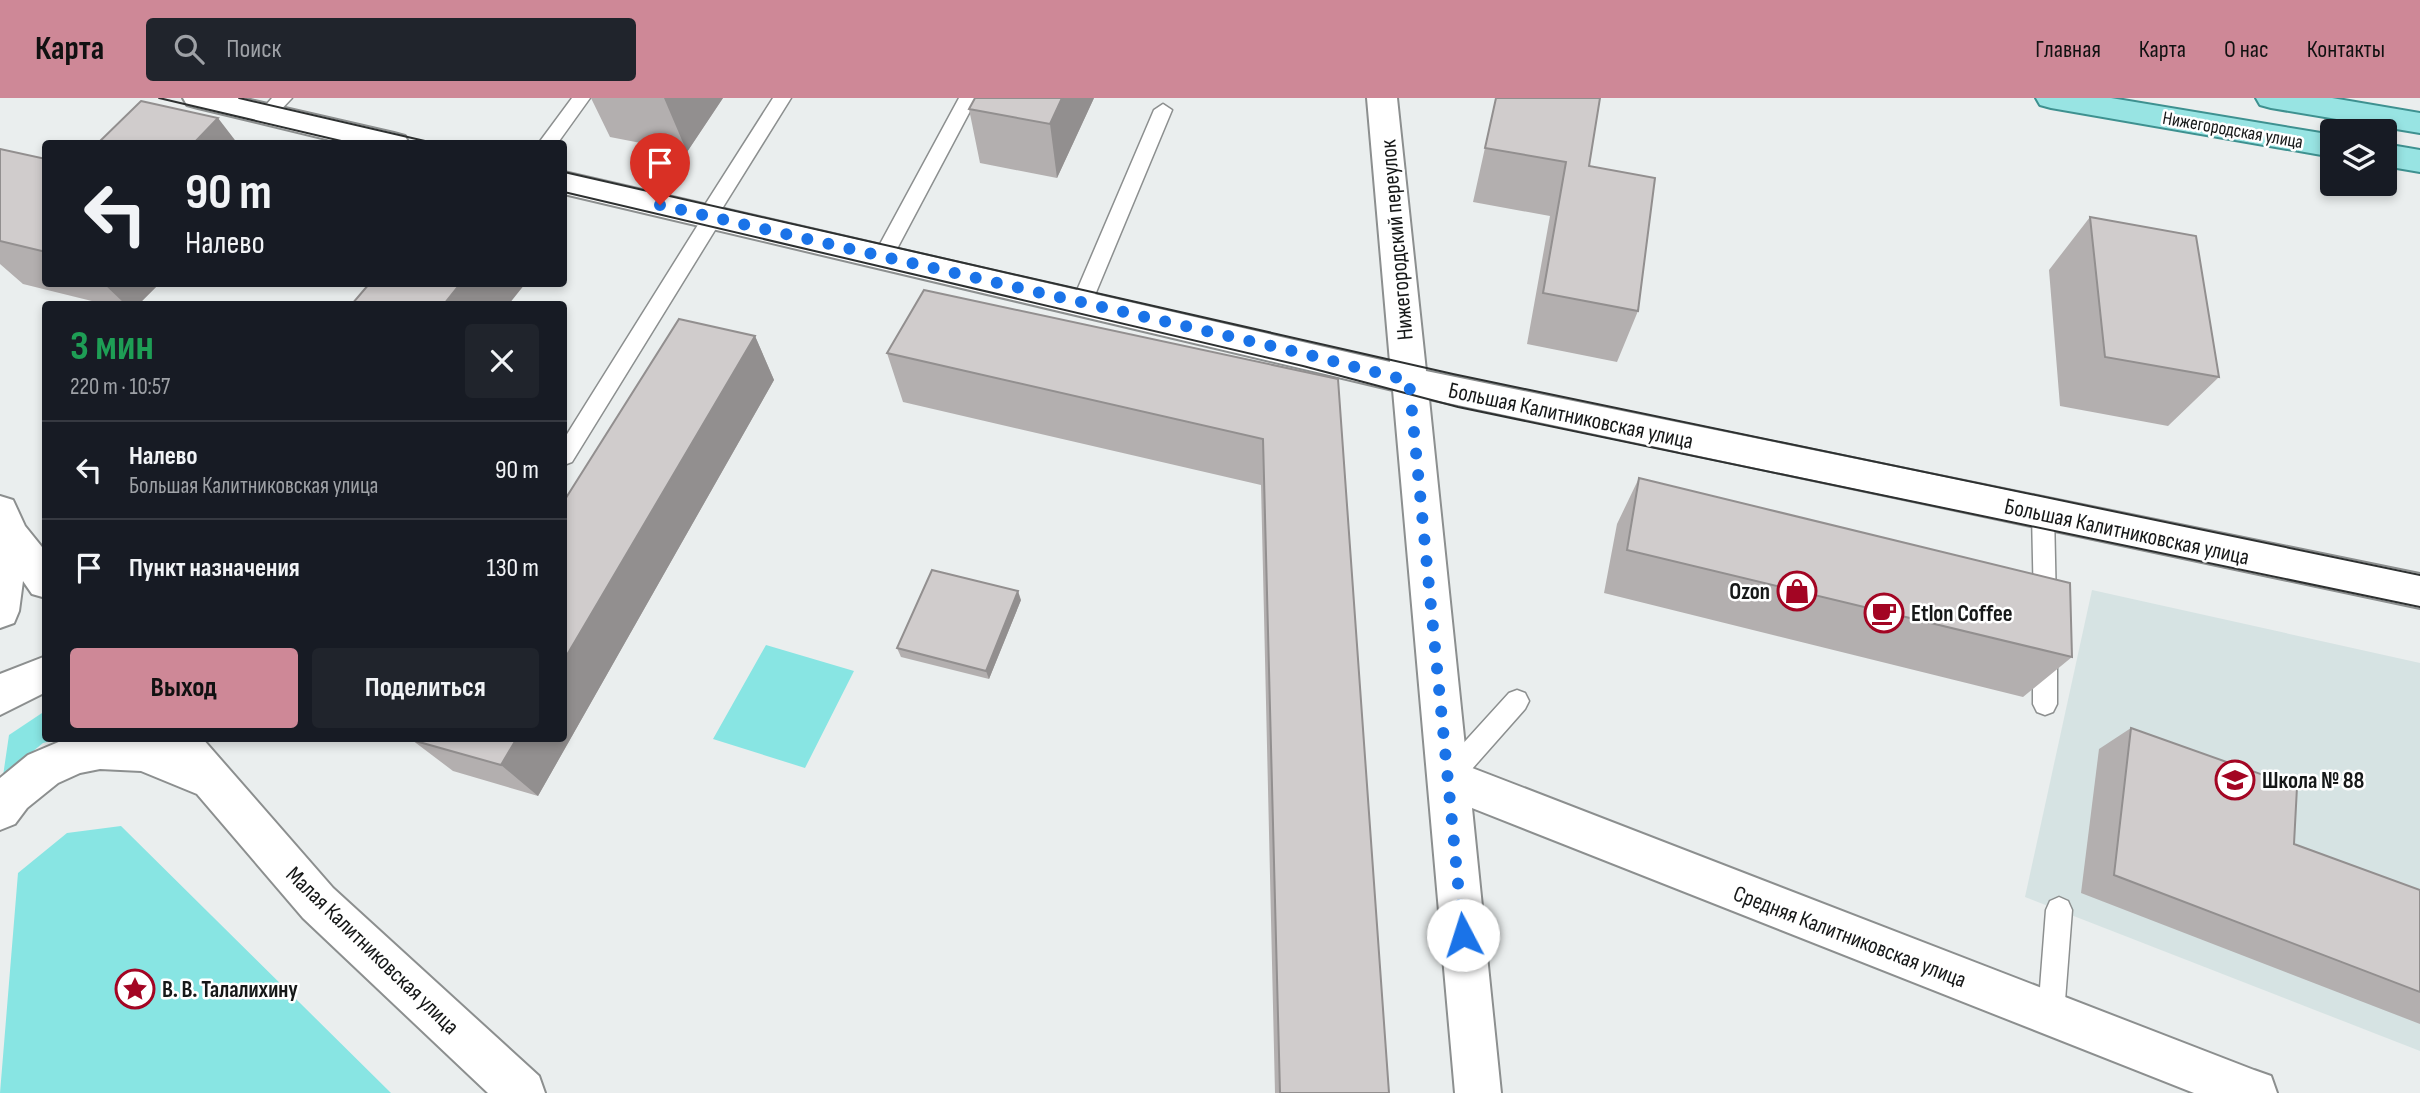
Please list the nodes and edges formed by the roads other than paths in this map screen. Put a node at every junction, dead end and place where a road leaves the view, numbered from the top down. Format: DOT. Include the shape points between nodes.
graph roads {
  1 [pos="198,98"];
  2 [pos="581,98"];
  3 [pos="782,98"];
  4 [pos="968,98"];
  5 [pos="1382,98"];
  6 [pos="2051,98"];
  7 [pos="2272,98"];
  8 [pos="275,106"];
  9 [pos="1163,110"];
  10 [pos="2420,123"];
  11 [pos="381,140"];
  12 [pos="550,140"];
  13 [pos="2320,144"];
  14 [pos="2397,157"];
  15 [pos="2420,161"];
  16 [pos="567,184"];
  17 [pos="710,217"];
  18 [pos="883,257"];
  19 [pos="1082,302"];
  20 [pos="1409,381"];
  21 [pos="567,451"];
  22 [pos="2043,513"];
  23 [pos="5,523"];
  24 [pos="42,576"];
  25 [pos="2420,591"];
  26 [pos="0,611"];
  27 [pos="42,675"];
  28 [pos="0,696"];
  29 [pos="1517,701"];
  30 [pos="2045,704"];
  31 [pos="179,742"];
  32 [pos="1448,778"];
  33 [pos="215,782"];
  34 [pos="0,810"];
  35 [pos="2059,910"];
  36 [pos="2051,1014"];
  37 [pos="522,1093"];
  38 [pos="1478,1093"];
  39 [pos="2254,1093"];
  1 -- 8 [label="street"];
  2 -- 12 [label="lane"];
  3 -- 17 [label="lane"];
  4 -- 18 [label="lane"];
  5 -- 20 [label="street, Нижегородский переулок"];
  6 -- 13 [label="main road, Нижегородская улица"];
  7 -- 10 [label="main road, Нижегородская улица"];
  8 -- 11 [label="street"];
  9 -- 19 [label="lane"];
  14 -- 15 [label="main road"];
  16 -- 17 [label="street, Большая Калитниковская улица"];
  17 -- 18 [label="street, Большая Калитниковская улица"];
  17 -- 21 [label="lane"];
  18 -- 19 [label="street, Большая Калитниковская улица"];
  19 -- 20 [label="street, Большая Калитниковская улица"];
  20 -- 22 [label="street, Большая Калитниковская улица"];
  20 -- 32 [label="street, Нижегородский переулок"];
  22 -- 25 [label="street, Большая Калитниковская улица"];
  22 -- 30 [label="lane"];
  23 -- 24 [label="street"];
  23 -- 26 [label="street"];
  27 -- 28 [label="street"];
  29 -- 32 [label="lane"];
  31 -- 33 [label="street, Малая Калитниковская улица"];
  32 -- 36 [label="street, Средняя Калитниковская улица"];
  32 -- 38 [label="street, Нижегородский переулок"];
  33 -- 34 [label="street" via="141,752 85,753 61,759 32,775"];
  33 -- 37 [label="street, Малая Калитниковская улица" via="318,903"];
  35 -- 36 [label="lane"];
  36 -- 39 [label="street, Средняя Калитниковская улица"];
}
